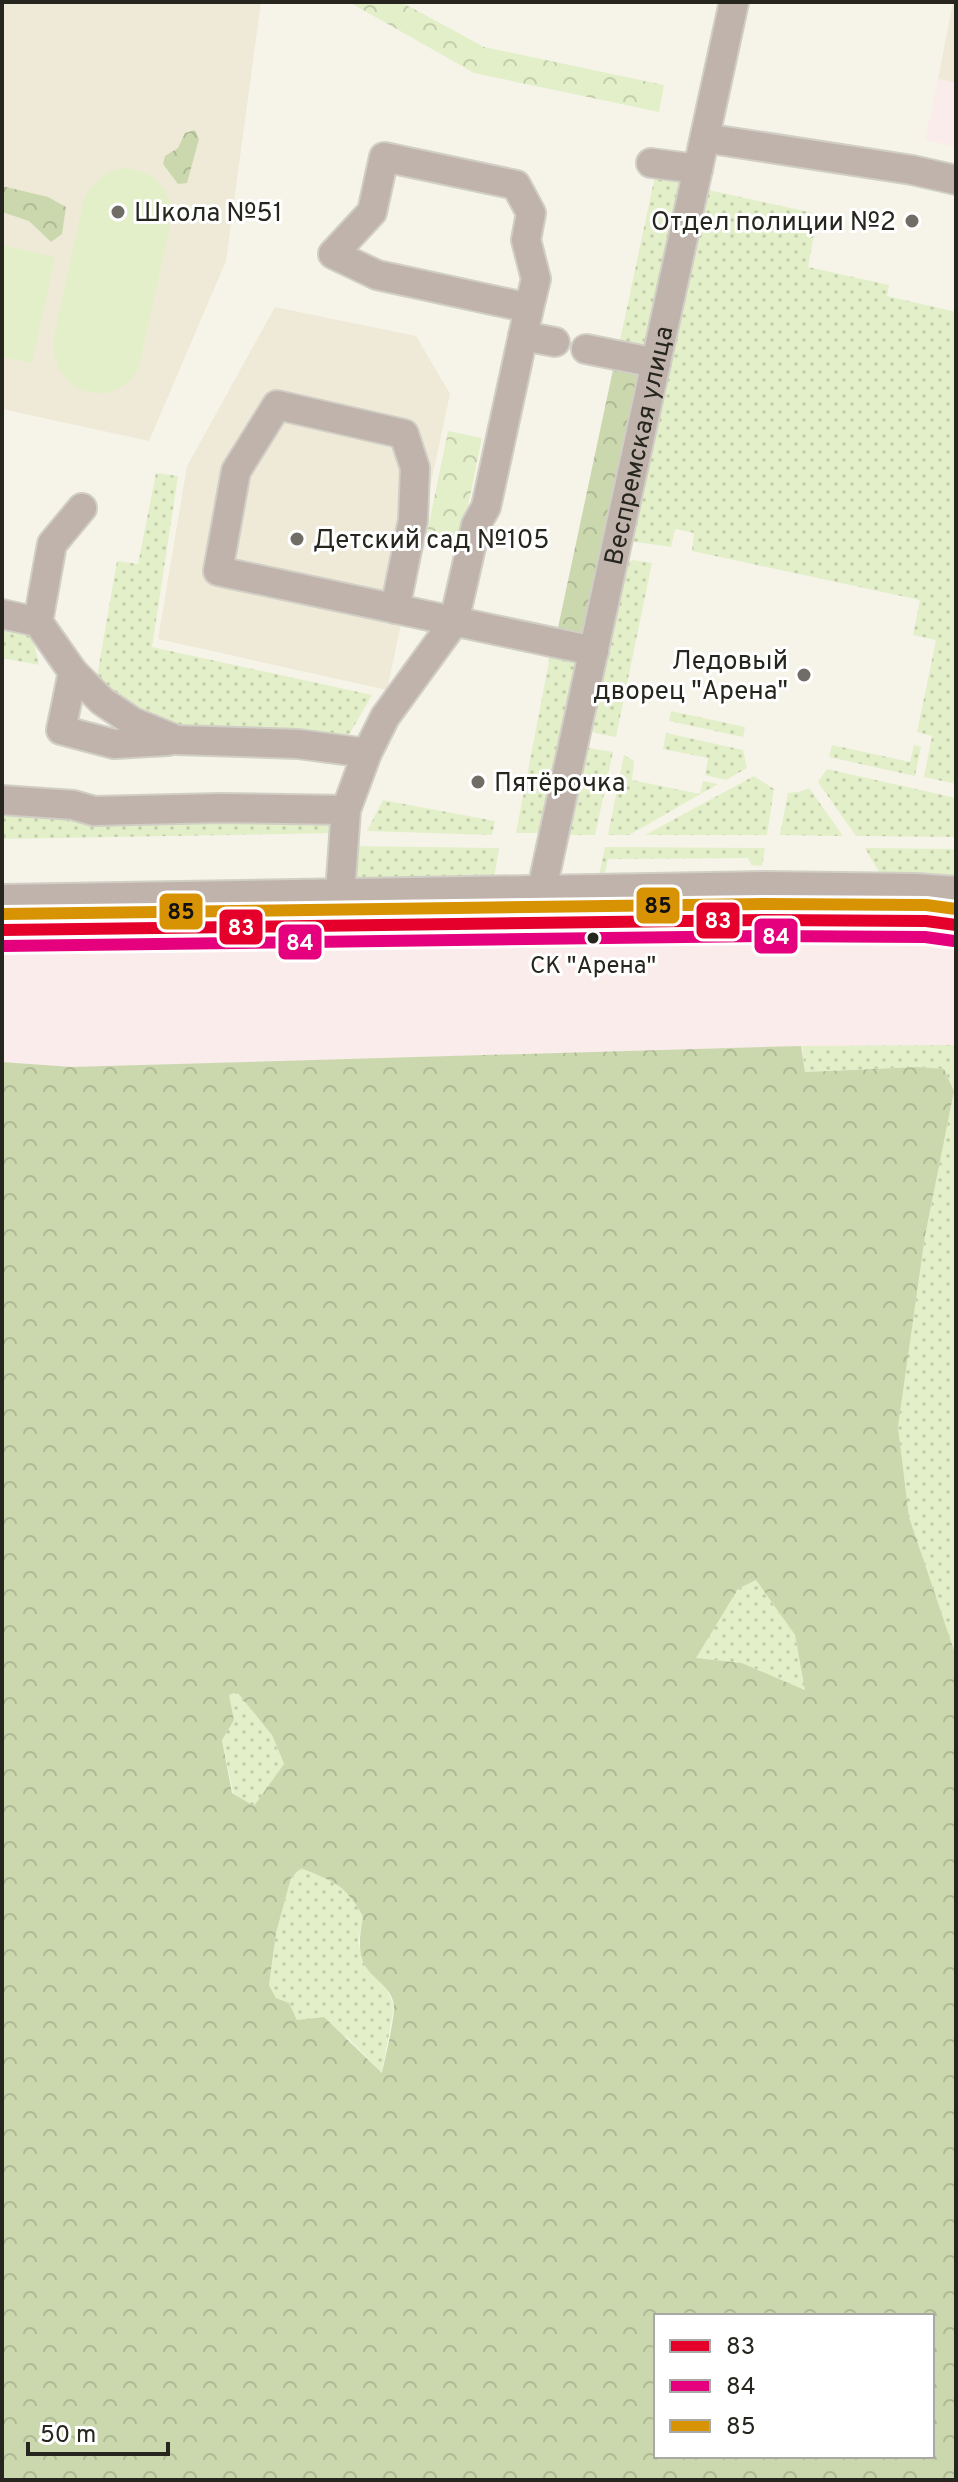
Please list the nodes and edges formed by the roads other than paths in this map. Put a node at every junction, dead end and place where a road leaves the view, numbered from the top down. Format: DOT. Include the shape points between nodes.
graph roads {
  1 [pos="734,2"];
  2 [pos="705,138"];
  3 [pos="651,163"];
  4 [pos="698,169"];
  5 [pos="956,180"];
  6 [pos="526,322"];
  7 [pos="555,342"];
  8 [pos="586,349"];
  9 [pos="656,363"];
  10 [pos="82,508"];
  11 [pos="395,609"];
  12 [pos="2,614"];
  13 [pos="38,622"];
  14 [pos="454,622"];
  15 [pos="594,651"];
  16 [pos="73,672"];
  17 [pos="177,740"];
  18 [pos="367,753"];
  19 [pos="2,800"];
  20 [pos="346,810"];
  21 [pos="542,889"];
  22 [pos="956,891"];
  23 [pos="340,893"];
  24 [pos="2,899"];
  25 [pos="543,924"];
  26 [pos="956,925"];
  27 [pos="2,930"];
  1 -- 2 [label="street, Веспремская улица"];
  2 -- 4 [label="street, Веспремская улица"];
  2 -- 5 [label="street"];
  3 -- 4 [label="street"];
  4 -- 9 [label="street, Веспремская улица"];
  6 -- 6 [label="street" via="536,279 526,240 531,213 516,185 384,157 372,212 333,254 377,275"];
  6 -- 7 [label="street"];
  6 -- 14 [label="street" via="486,507 476,525"];
  8 -- 9 [label="street"];
  9 -- 15 [label="street, Веспремская улица"];
  10 -- 13 [label="street" via="52,544"];
  11 -- 11 [label="street" via="218,571 236,471 277,405 404,434 415,468 413,520"];
  11 -- 14 [label="street"];
  12 -- 13 [label="street"];
  13 -- 16 [label="street"];
  14 -- 15 [label="street"];
  14 -- 18 [label="street" via="385,717"];
  15 -- 21 [label="street, Веспремская улица"];
  16 -- 17 [label="street" via="133,722"];
  16 -- 17 [label="street" via="61,730 114,744"];
  17 -- 18 [label="street" via="298,744"];
  18 -- 20 [label="street"];
  19 -- 20 [label="street" via="94,811"];
  20 -- 23 [label="street"];
  21 -- 22 [label="street" via="765,886"];
  21 -- 23 [label="street"];
  21 -- 25 [label="street, Веспремская улица"];
  23 -- 24 [label="street"];
  25 -- 26 [label="street" via="794,920"];
  25 -- 27 [label="street"];
}
